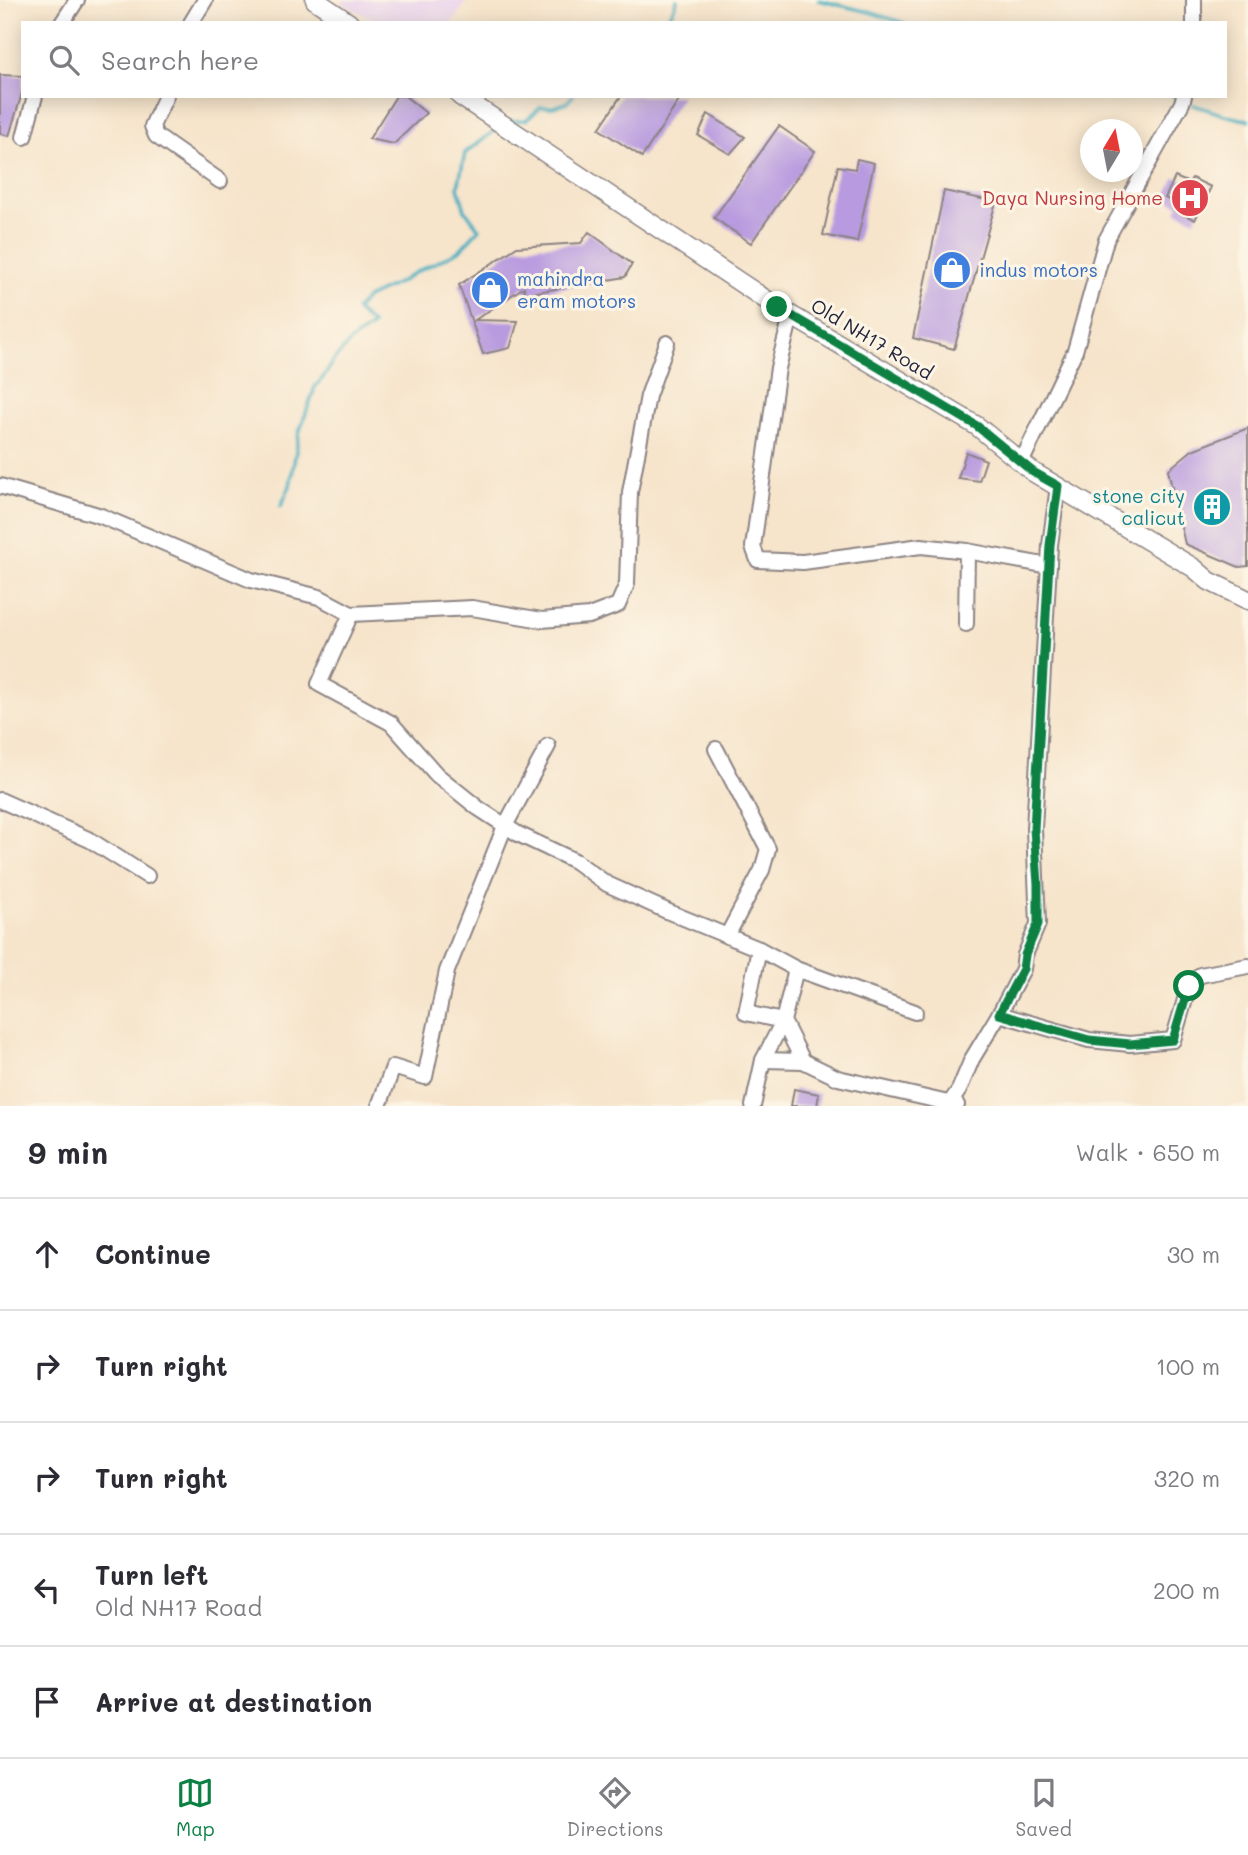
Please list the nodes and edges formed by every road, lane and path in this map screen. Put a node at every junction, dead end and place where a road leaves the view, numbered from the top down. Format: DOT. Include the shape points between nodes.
graph roads {
  1 [pos="77,0"];
  2 [pos="205,0"];
  3 [pos="315,0"];
  4 [pos="1194,0"];
  5 [pos="63,21"];
  6 [pos="192,21"];
  7 [pos="346,21"];
  8 [pos="1194,21"];
  9 [pos="34,98"];
  10 [pos="165,98"];
  11 [pos="463,98"];
  12 [pos="1183,98"];
  13 [pos="24,137"];
  14 [pos="219,181"];
  15 [pos="791,316"];
  16 [pos="667,343"];
  17 [pos="1021,463"];
  18 [pos="0,486"];
  19 [pos="1058,486"];
  20 [pos="967,551"];
  21 [pos="1049,566"];
  22 [pos="1194,568"];
  23 [pos="1248,589"];
  24 [pos="1248,600"];
  25 [pos="351,614"];
  26 [pos="966,624"];
  27 [pos="548,746"];
  28 [pos="716,749"];
  29 [pos="0,800"];
  30 [pos="505,826"];
  31 [pos="147,876"];
  32 [pos="727,936"];
  33 [pos="759,949"];
  34 [pos="1248,966"];
  35 [pos="796,969"];
  36 [pos="915,1012"];
  37 [pos="999,1014"];
  38 [pos="783,1021"];
  39 [pos="763,1060"];
  40 [pos="803,1061"];
  41 [pos="955,1105"];
  42 [pos="379,1106"];
  43 [pos="753,1106"];
  1 -- 5 [label="street"];
  2 -- 6 [label="street"];
  3 -- 7 [label="main road"];
  4 -- 8 [label="street"];
  9 -- 13 [label="street"];
  10 -- 14 [label="street" via="152,126 156,136"];
  11 -- 15 [label="main road, Old NH17 Road"];
  12 -- 17 [label="street" via="1106,240 1075,351"];
  15 -- 17 [label="main road, Old NH17 Road" via="977,426"];
  15 -- 20 [label="street" via="778,368 753,547 758,560 803,562 920,546"];
  16 -- 25 [label="street" via="648,396 630,492 627,584 618,605 589,616 542,620 472,608"];
  17 -- 19 [label="main road, Old NH17 Road"];
  18 -- 25 [label="street" via="101,516 251,580 319,597"];
  19 -- 21 [label="street"];
  19 -- 22 [label="main road, Old NH17 Road"];
  20 -- 21 [label="street"];
  20 -- 26 [label="street"];
  21 -- 37 [label="street" via="1034,829 1038,924 1023,969"];
  22 -- 23 [label="main road, Old NH17 Road" via="1214,572"];
  22 -- 24 [label="main road, Old NH17 Road" via="1209,581"];
  25 -- 30 [label="street" via="318,684 391,723 437,775"];
  27 -- 30 [label="street"];
  28 -- 32 [label="street" via="768,849 762,870"];
  29 -- 31 [label="street" via="90,841"];
  30 -- 32 [label="street" via="575,860 607,884"];
  30 -- 42 [label="street" via="447,971 425,1077 393,1068"];
  32 -- 33 [label="street"];
  33 -- 35 [label="street"];
  33 -- 38 [label="street" via="746,1013"];
  34 -- 37 [label="street" via="1200,975 1189,986 1173,1040 1130,1044 1089,1040"];
  35 -- 36 [label="street"];
  35 -- 38 [label="street"];
  37 -- 41 [label="street" via="972,1059"];
  38 -- 39 [label="street"];
  38 -- 40 [label="street"];
  39 -- 40 [label="street"];
  39 -- 43 [label="street"];
  40 -- 41 [label="street" via="838,1078"];
}
